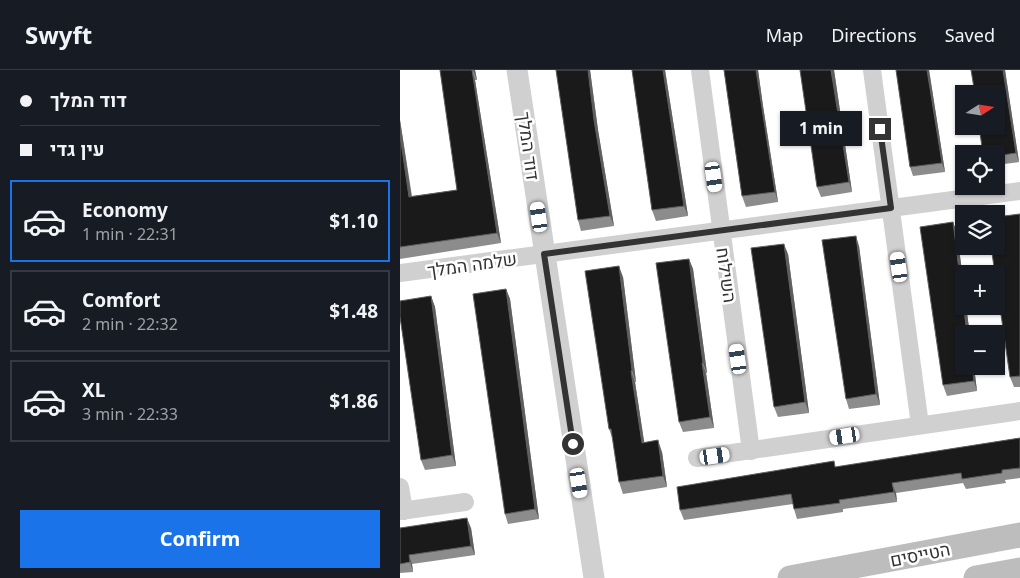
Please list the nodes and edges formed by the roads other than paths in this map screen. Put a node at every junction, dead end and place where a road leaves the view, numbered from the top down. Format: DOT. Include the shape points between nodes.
graph roads {
  1 [pos="518,70"];
  2 [pos="700,70"];
  3 [pos="872,70"];
  4 [pos="1020,191"];
  5 [pos="891,208"];
  6 [pos="722,230"];
  7 [pos="544,254"];
  8 [pos="400,273"];
  9 [pos="1020,411"];
  10 [pos="920,425"];
  11 [pos="751,450"];
  12 [pos="698,458"];
  13 [pos="400,487"];
  14 [pos="465,502"];
  15 [pos="402,511"];
  16 [pos="1020,535"];
  17 [pos="1020,570"];
  18 [pos="594,578"];
  19 [pos="790,578"];
  20 [pos="976,578"];
  1 -- 7 [label="street, דוד המלך"];
  2 -- 6 [label="street, השילוח"];
  3 -- 5 [label="street"];
  4 -- 5 [label="street, שלמה המלך"];
  5 -- 6 [label="street, שלמה המלך"];
  5 -- 10 [label="street"];
  6 -- 7 [label="street, שלמה המלך"];
  6 -- 11 [label="street, השילוח"];
  7 -- 8 [label="street, שלמה המלך"];
  7 -- 18 [label="street, דוד המלך"];
  9 -- 10 [label="street"];
  10 -- 11 [label="street"];
  11 -- 12 [label="street"];
  13 -- 15 [label="street"];
  14 -- 15 [label="street"];
  16 -- 19 [label="main road, הטייסים"];
  17 -- 20 [label="main road"];
}
